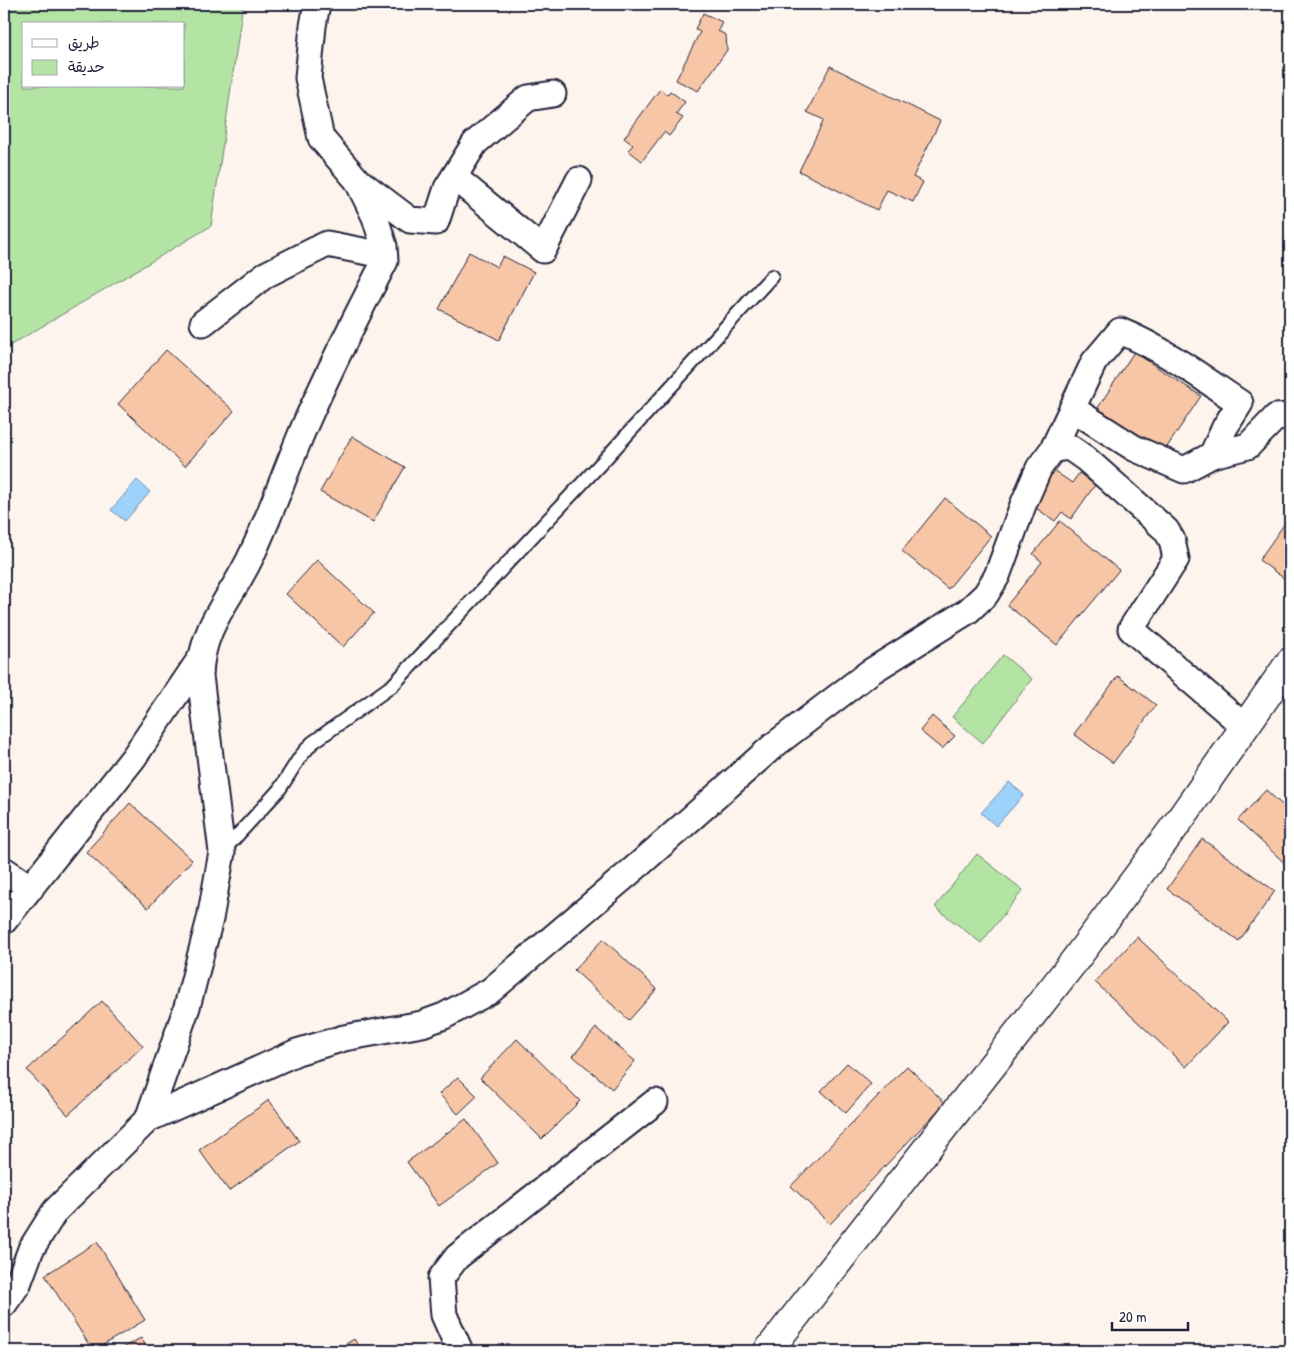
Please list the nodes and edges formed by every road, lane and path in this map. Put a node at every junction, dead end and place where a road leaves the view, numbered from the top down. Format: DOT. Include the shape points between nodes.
graph roads {
  1 [pos="317,4"];
  2 [pos="553,94"];
  3 [pos="454,177"];
  4 [pos="357,180"];
  5 [pos="579,180"];
  6 [pos="384,252"];
  7 [pos="772,276"];
  8 [pos="203,323"];
  9 [pos="1073,409"];
  10 [pos="1290,416"];
  11 [pos="1053,448"];
  12 [pos="1212,455"];
  13 [pos="200,659"];
  14 [pos="1290,662"];
  15 [pos="1245,727"];
  16 [pos="222,852"];
  17 [pos="4,870"];
  18 [pos="31,888"];
  19 [pos="4,921"];
  20 [pos="655,1102"];
  21 [pos="148,1119"];
  22 [pos="4,1304"];
  23 [pos="460,1351"];
  24 [pos="768,1351"];
  1 -- 4 [label="street" via="308,78 321,138"];
  2 -- 3 [label="street" via="528,98 476,142"];
  3 -- 4 [label="street" via="436,222 410,220"];
  3 -- 5 [label="street" via="544,250"];
  4 -- 6 [label="street" via="375,217"];
  6 -- 8 [label="street" via="327,244 264,275"];
  6 -- 13 [label="street" via="385,261 305,425 253,554 212,622"];
  7 -- 16 [label="lane" via="393,685 312,743 279,790"];
  9 -- 11 [label="street"];
  9 -- 12 [label="street" via="1134,448 1184,470"];
  9 -- 12 [label="street" via="1094,362 1120,331 1180,361 1240,403"];
  10 -- 12 [label="street" via="1276,418 1248,446"];
  11 -- 15 [label="street" via="1069,447 1086,459 1166,530 1176,559 1131,629"];
  11 -- 21 [label="street" via="1039,468 997,576 986,594 968,612 870,672 773,746 490,991 422,1024 344,1038 297,1052"];
  13 -- 16 [label="street"];
  13 -- 18 [label="street" via="134,756"];
  14 -- 15 [label="main road"];
  15 -- 24 [label="main road" via="1076,960"];
  16 -- 21 [label="street" via="210,919 187,1007"];
  17 -- 18 [label="street"];
  18 -- 19 [label="street"];
  20 -- 23 [label="street" via="457,1257 442,1278 444,1315"];
  21 -- 22 [label="street" via="55,1212 32,1249 18,1284"];
}
